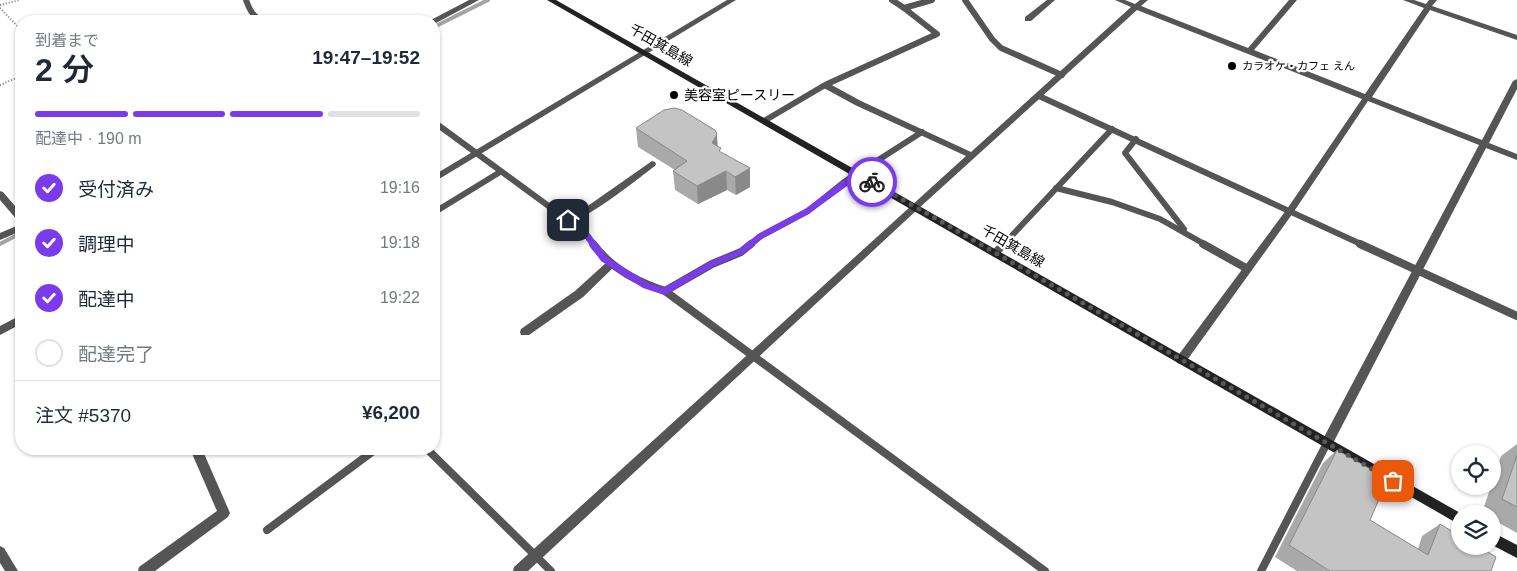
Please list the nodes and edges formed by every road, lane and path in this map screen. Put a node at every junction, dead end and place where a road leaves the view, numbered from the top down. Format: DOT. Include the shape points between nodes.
graph roads {
  1 [pos="20,0"];
  2 [pos="246,0"];
  3 [pos="475,0"];
  4 [pos="551,0"];
  5 [pos="732,0"];
  6 [pos="892,0"];
  7 [pos="932,0"];
  8 [pos="965,0"];
  9 [pos="1051,0"];
  10 [pos="1119,0"];
  11 [pos="1144,0"];
  12 [pos="1293,0"];
  13 [pos="1407,0"];
  14 [pos="1433,0"];
  15 [pos="0,7"];
  16 [pos="1137,7"];
  17 [pos="1428,7"];
  18 [pos="904,8"];
  19 [pos="251,15"];
  20 [pos="440,18"];
  21 [pos="1028,19"];
  22 [pos="15,23"];
  23 [pos="1517,38"];
  24 [pos="1249,51"];
  25 [pos="644,53"];
  26 [pos="1062,75"];
  27 [pos="15,79"];
  28 [pos="1517,81"];
  29 [pos="0,85"];
  30 [pos="825,85"];
  31 [pos="1039,96"];
  32 [pos="1366,98"];
  33 [pos="764,120"];
  34 [pos="440,126"];
  35 [pos="1112,129"];
  36 [pos="922,132"];
  37 [pos="1136,139"];
  38 [pos="1484,144"];
  39 [pos="476,153"];
  40 [pos="973,156"];
  41 [pos="1517,157"];
  42 [pos="652,164"];
  43 [pos="501,171"];
  44 [pos="858,174"];
  45 [pos="440,175"];
  46 [pos="1056,188"];
  47 [pos="0,194"];
  48 [pos="915,207"];
  49 [pos="440,209"];
  50 [pos="1290,210"];
  51 [pos="15,212"];
  52 [pos="568,220"];
  53 [pos="15,229"];
  54 [pos="1189,234"];
  55 [pos="0,237"];
  56 [pos="995,253"];
  57 [pos="611,264"];
  58 [pos="1246,268"];
  59 [pos="1417,270"];
  60 [pos="665,291"];
  61 [pos="1517,316"];
  62 [pos="15,322"];
  63 [pos="0,330"];
  64 [pos="525,332"];
  65 [pos="753,358"];
  66 [pos="1181,360"];
  67 [pos="1327,443"];
  68 [pos="199,455"];
  69 [pos="368,455"];
  70 [pos="434,455"];
  71 [pos="1451,514"];
  72 [pos="267,530"];
  73 [pos="1501,543"];
  74 [pos="0,552"];
  75 [pos="1517,552"];
  76 [pos="536,555"];
  77 [pos="12,571"];
  78 [pos="144,571"];
  79 [pos="519,571"];
  80 [pos="551,571"];
  81 [pos="1045,571"];
  82 [pos="1261,571"];
  1 -- 15 [label="path"];
  2 -- 19 [label="lane"];
  3 -- 20 [label="street"];
  4 -- 25 [label="main road, 千田箕島線"];
  5 -- 25 [label="street"];
  6 -- 18 [label="lane"];
  7 -- 18 [label="lane"];
  8 -- 26 [label="lane" via="1001,48"];
  9 -- 21 [label="street"];
  10 -- 16 [label="street"];
  11 -- 16 [label="street"];
  12 -- 24 [label="street"];
  13 -- 17 [label="street"];
  14 -- 17 [label="street"];
  15 -- 22 [label="path"];
  16 -- 24 [label="street"];
  16 -- 26 [label="street"];
  17 -- 23 [label="street"];
  17 -- 32 [label="street"];
  18 -- 30 [label="lane" via="937,34"];
  24 -- 32 [label="street"];
  25 -- 33 [label="main road, 千田箕島線"];
  25 -- 39 [label="street"];
  26 -- 31 [label="street"];
  27 -- 29 [label="path"];
  28 -- 38 [label="street"];
  30 -- 33 [label="lane"];
  30 -- 36 [label="street"];
  31 -- 35 [label="lane"];
  31 -- 40 [label="street"];
  32 -- 38 [label="street"];
  32 -- 50 [label="street"];
  33 -- 44 [label="main road, 千田箕島線"];
  34 -- 39 [label="lane"];
  35 -- 37 [label="lane"];
  35 -- 46 [label="lane"];
  36 -- 40 [label="street"];
  36 -- 44 [label="lane"];
  37 -- 50 [label="lane"];
  37 -- 54 [label="lane" via="1125,153"];
  38 -- 41 [label="street"];
  38 -- 59 [label="street"];
  39 -- 43 [label="lane"];
  39 -- 45 [label="street"];
  40 -- 48 [label="street"];
  42 -- 52 [label="street"];
  43 -- 49 [label="street"];
  43 -- 52 [label="lane"];
  44 -- 48 [label="main road, 千田箕島線"];
  44 -- 60 [label="lane" via="808,211 761,236 740,252"];
  46 -- 54 [label="lane" via="1135,210"];
  46 -- 56 [label="lane"];
  47 -- 51 [label="street"];
  48 -- 56 [label="main road, 千田箕島線"];
  48 -- 65 [label="street"];
  50 -- 58 [label="street"];
  50 -- 59 [label="lane"];
  52 -- 57 [label="lane" via="584,232"];
  53 -- 55 [label="street"];
  54 -- 58 [label="lane"];
  56 -- 66 [label="main road, 千田箕島線"];
  57 -- 60 [label="lane" via="646,285"];
  57 -- 64 [label="street" via="579,294"];
  58 -- 66 [label="street"];
  59 -- 61 [label="lane"];
  59 -- 67 [label="street"];
  60 -- 65 [label="lane"];
  62 -- 63 [label="street"];
  65 -- 76 [label="street"];
  65 -- 81 [label="lane"];
  66 -- 67 [label="main road, 千田箕島線"];
  67 -- 71 [label="main road, 千田箕島線"];
  67 -- 82 [label="lane"];
  68 -- 78 [label="street" via="224,513"];
  69 -- 72 [label="lane"];
  70 -- 76 [label="lane"];
  73 -- 75 [label="main road"];
  74 -- 77 [label="street"];
  76 -- 79 [label="street"];
  76 -- 80 [label="lane"];
}
